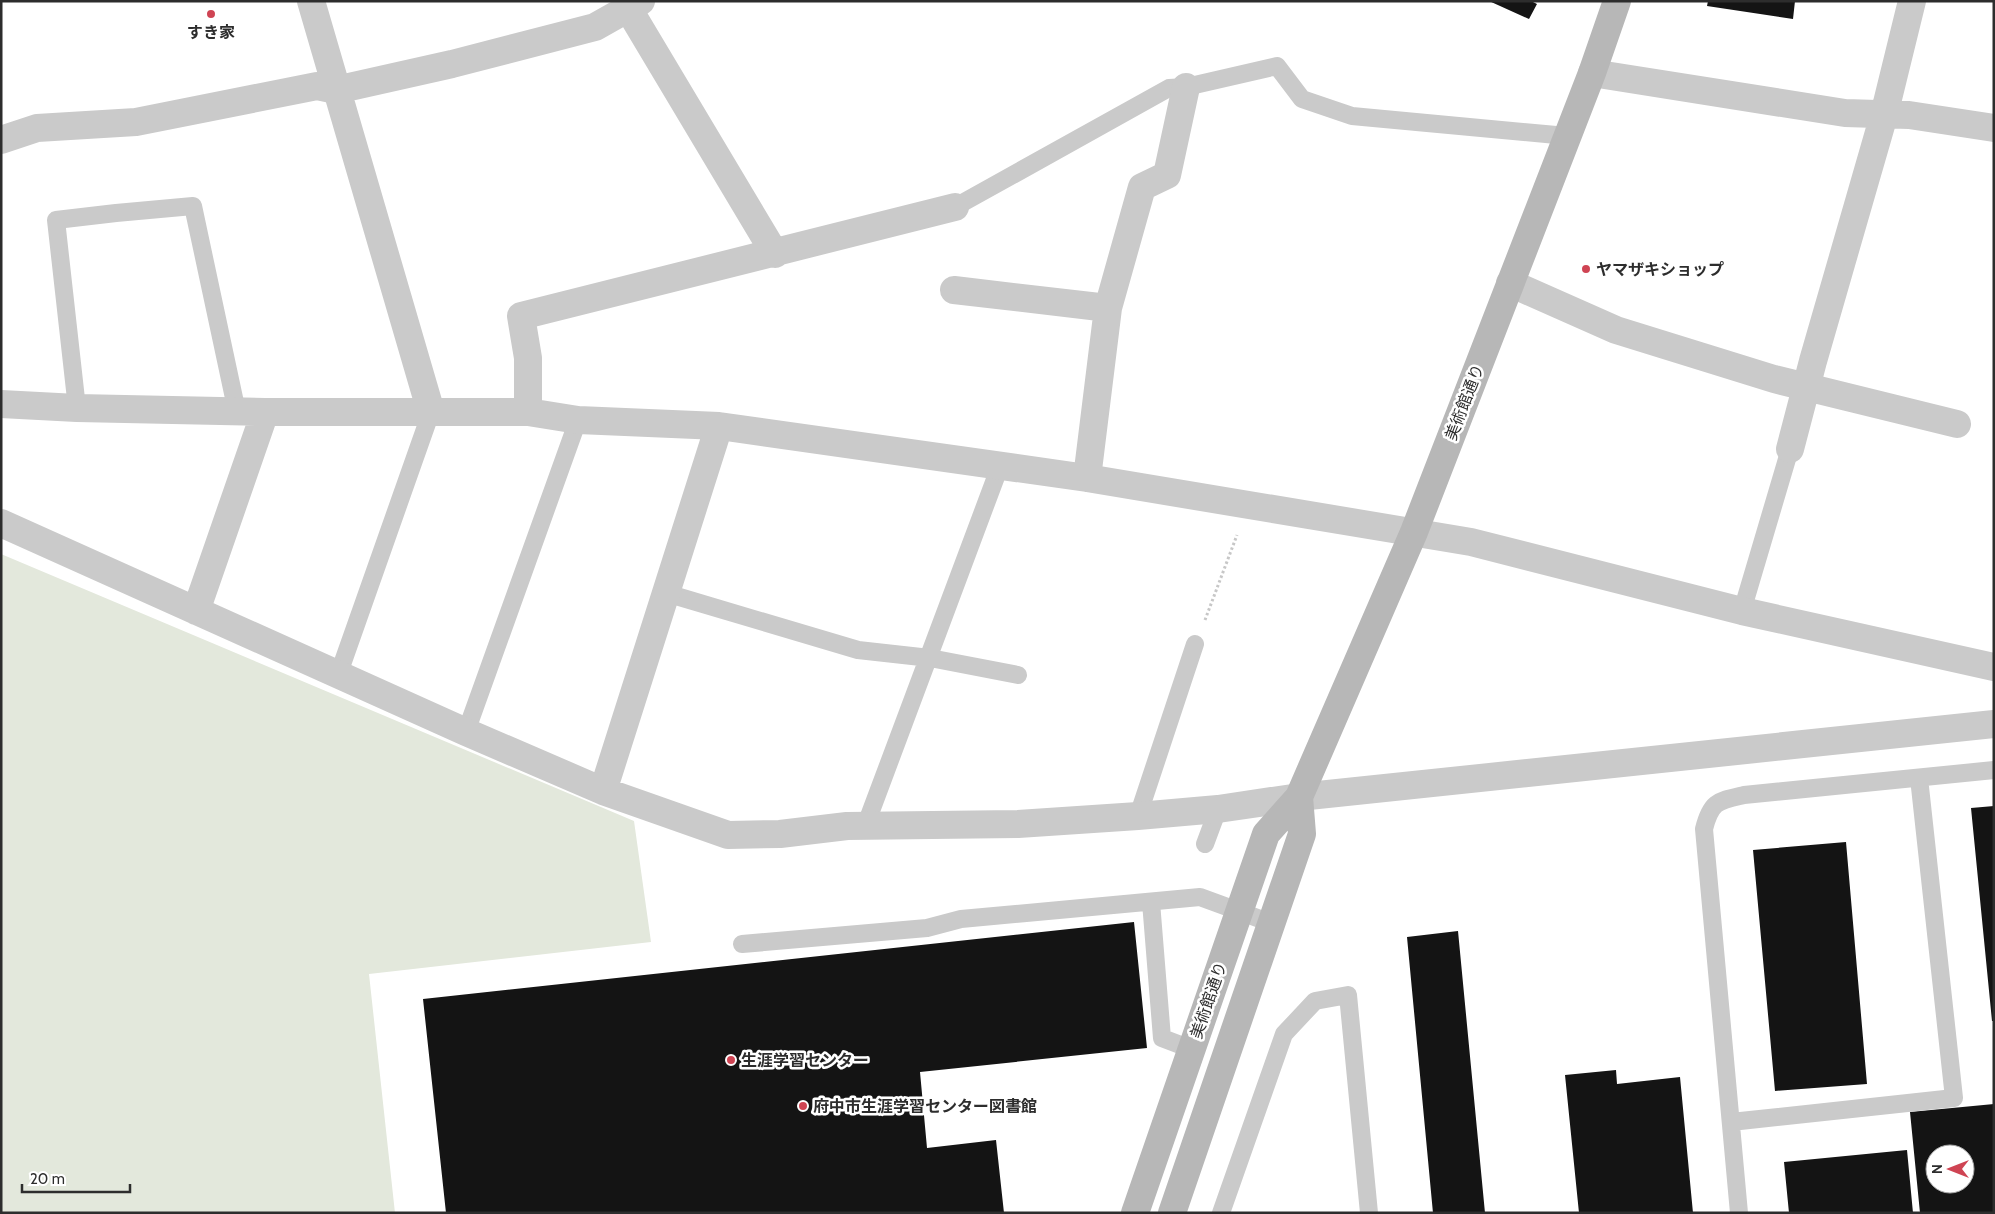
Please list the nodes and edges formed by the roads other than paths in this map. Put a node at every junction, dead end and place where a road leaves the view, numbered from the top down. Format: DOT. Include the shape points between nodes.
graph roads {
  1 [pos="311,1"];
  2 [pos="1617,1"];
  3 [pos="1912,1"];
  4 [pos="634,5"];
  5 [pos="1592,73"];
  6 [pos="1186,87"];
  7 [pos="336,90"];
  8 [pos="1884,115"];
  9 [pos="1994,128"];
  10 [pos="1567,136"];
  11 [pos="1,140"];
  12 [pos="955,207"];
  13 [pos="775,254"];
  14 [pos="1510,282"];
  15 [pos="954,290"];
  16 [pos="1108,308"];
  17 [pos="1807,387"];
  18 [pos="1,404"];
  19 [pos="77,408"];
  20 [pos="237,412"];
  21 [pos="265,412"];
  22 [pos="430,412"];
  23 [pos="528,412"];
  24 [pos="578,420"];
  25 [pos="1957,424"];
  26 [pos="719,426"];
  27 [pos="1790,449"];
  28 [pos="1000,466"];
  29 [pos="1087,478"];
  30 [pos="1,523"];
  31 [pos="1414,532"];
  32 [pos="666,593"];
  33 [pos="196,611"];
  34 [pos="1742,611"];
  35 [pos="1195,644"];
  36 [pos="930,658"];
  37 [pos="1994,667"];
  38 [pos="339,673"];
  39 [pos="1018,675"];
  40 [pos="1994,724"];
  41 [pos="466,732"];
  42 [pos="1994,770"];
  43 [pos="1919,778"];
  44 [pos="604,791"];
  45 [pos="1299,797"];
  46 [pos="1218,809"];
  47 [pos="1138,816"];
  48 [pos="865,827"];
  49 [pos="1205,844"];
  50 [pos="1151,902"];
  51 [pos="1238,911"];
  52 [pos="1272,923"];
  53 [pos="742,944"];
  54 [pos="1191,1049"];
  55 [pos="1731,1122"];
  56 [pos="1135,1213"];
  57 [pos="1172,1213"];
  58 [pos="1221,1213"];
  59 [pos="1369,1213"];
  60 [pos="1739,1213"];
  1 -- 7 [label="street"];
  2 -- 5 [label="street, 美術館通り"];
  3 -- 8 [label="street"];
  4 -- 7 [label="street" via="595,26 452,64"];
  4 -- 13 [label="street"];
  5 -- 8 [label="street" via="1845,113"];
  5 -- 10 [label="street, 美術館通り"];
  6 -- 10 [label="lane" via="1277,66 1302,99 1352,116"];
  6 -- 12 [label="lane" via="1169,88"];
  6 -- 16 [label="street" via="1168,175 1142,186"];
  7 -- 11 [label="street" via="317,86 136,122 36,128"];
  7 -- 22 [label="street"];
  8 -- 9 [label="street" via="1908,115"];
  8 -- 17 [label="street"];
  10 -- 14 [label="street, 美術館通り"];
  12 -- 13 [label="street"];
  13 -- 23 [label="street" via="521,316 528,358"];
  14 -- 17 [label="street" via="1616,330"];
  14 -- 31 [label="street, 美術館通り"];
  15 -- 16 [label="street"];
  16 -- 29 [label="street"];
  17 -- 25 [label="street"];
  17 -- 27 [label="street"];
  18 -- 19 [label="street"];
  19 -- 20 [label="street"];
  19 -- 20 [label="lane" via="56,220 193,206"];
  20 -- 21 [label="street"];
  21 -- 22 [label="street"];
  21 -- 33 [label="street"];
  22 -- 23 [label="street"];
  22 -- 38 [label="lane"];
  23 -- 24 [label="street"];
  24 -- 26 [label="street"];
  24 -- 41 [label="lane"];
  26 -- 28 [label="street"];
  26 -- 32 [label="street"];
  27 -- 34 [label="lane"];
  28 -- 29 [label="street"];
  28 -- 36 [label="lane"];
  29 -- 31 [label="street"];
  30 -- 33 [label="street"];
  31 -- 34 [label="street" via="1471,542"];
  31 -- 45 [label="street, 美術館通り"];
  32 -- 36 [label="lane" via="858,650"];
  32 -- 44 [label="street"];
  33 -- 38 [label="street"];
  34 -- 37 [label="street"];
  35 -- 47 [label="lane"];
  36 -- 39 [label="lane"];
  36 -- 48 [label="lane"];
  38 -- 41 [label="street"];
  40 -- 45 [label="street"];
  41 -- 44 [label="street"];
  42 -- 43 [label="lane"];
  43 -- 55 [label="lane" via="1744,795 1720,800 1708,812 1704,828"];
  43 -- 55 [label="lane" via="1954,1098"];
  44 -- 48 [label="street" via="728,835"];
  45 -- 46 [label="street"];
  45 -- 51 [label="street, 美術館通り" via="1266,834"];
  45 -- 52 [label="street, 美術館通り" via="1302,834"];
  46 -- 47 [label="street"];
  46 -- 49 [label="lane"];
  47 -- 48 [label="street" via="1018,824"];
  50 -- 51 [label="lane" via="1200,897"];
  50 -- 53 [label="lane" via="961,919 927,928"];
  50 -- 54 [label="lane" via="1162,1038"];
  51 -- 52 [label="lane"];
  51 -- 54 [label="street, 美術館通り"];
  52 -- 57 [label="street, 美術館通り"];
  54 -- 56 [label="street, 美術館通り"];
  55 -- 60 [label="lane"];
  58 -- 59 [label="lane" via="1284,1034 1315,1001 1348,995"];
}
